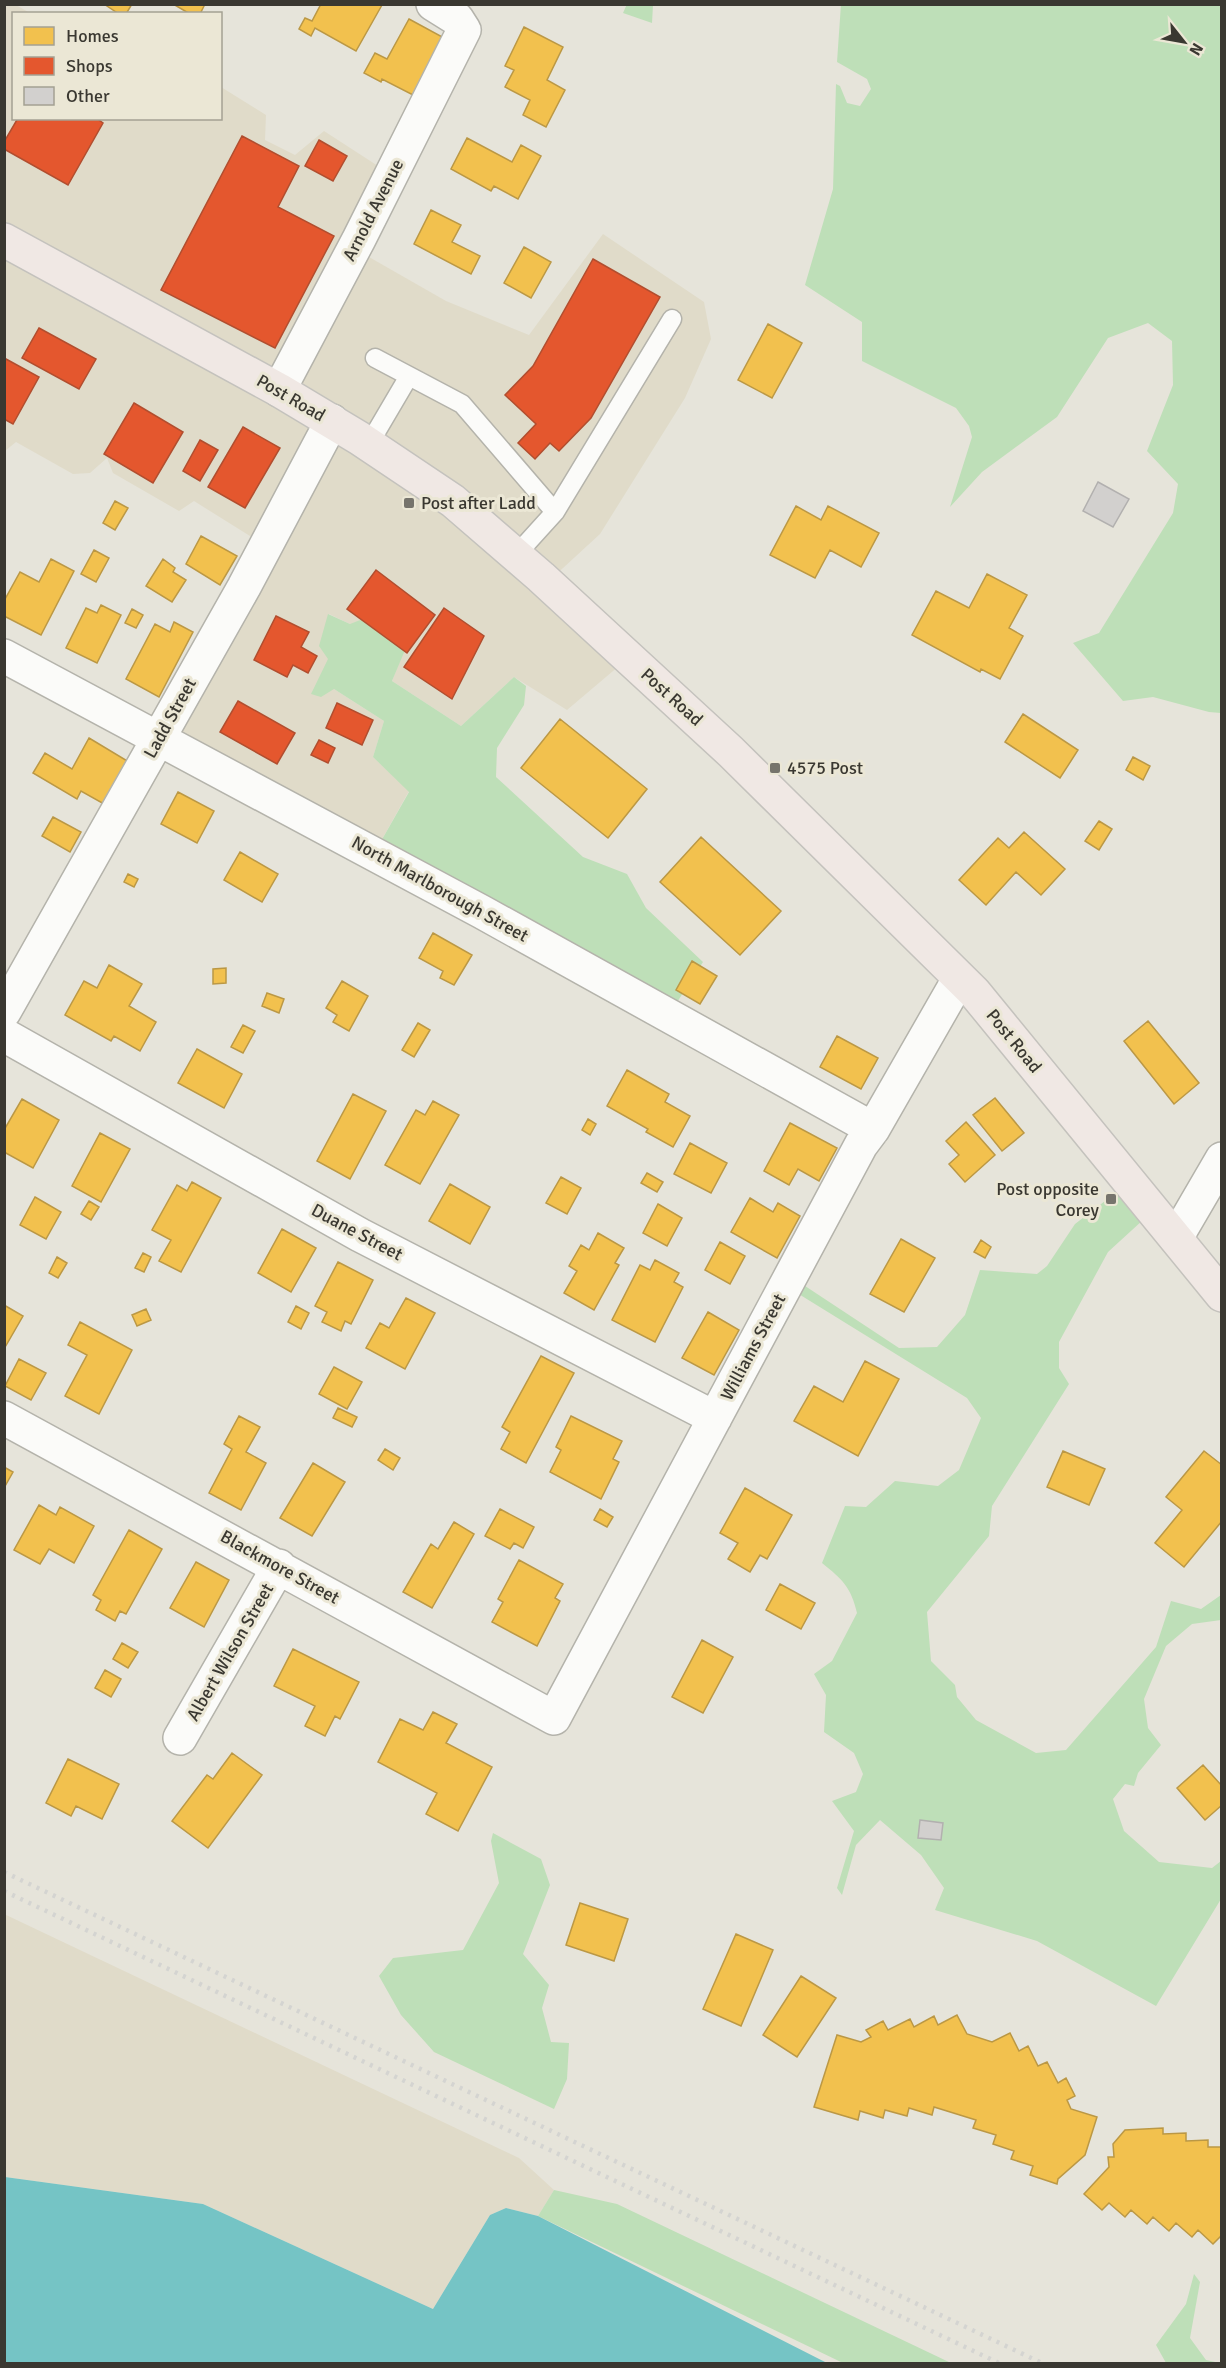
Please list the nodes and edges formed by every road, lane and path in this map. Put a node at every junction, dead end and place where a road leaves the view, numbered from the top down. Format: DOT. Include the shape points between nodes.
graph roads {
  1 [pos="433,4"];
  2 [pos="4,240"];
  3 [pos="672,318"];
  4 [pos="375,358"];
  5 [pos="409,376"];
  6 [pos="279,390"];
  7 [pos="332,421"];
  8 [pos="369,444"];
  9 [pos="555,512"];
  10 [pos="516,555"];
  11 [pos="4,656"];
  12 [pos="159,738"];
  13 [pos="959,980"];
  14 [pos="4,1012"];
  15 [pos="4,1035"];
  16 [pos="873,1129"];
  17 [pos="1221,1159"];
  18 [pos="1176,1238"];
  19 [pos="1221,1295"];
  20 [pos="4,1418"];
  21 [pos="715,1418"];
  22 [pos="279,1566"];
  23 [pos="554,1718"];
  24 [pos="180,1738"];
  1 -- 6 [label="street, Arnold Avenue" via="457,19 464,30"];
  2 -- 6 [label="main road, Post Road"];
  3 -- 9 [label="lane"];
  4 -- 5 [label="lane"];
  5 -- 8 [label="lane"];
  5 -- 9 [label="lane" via="462,404"];
  6 -- 7 [label="main road, Post Road"];
  7 -- 8 [label="main road, Post Road"];
  7 -- 12 [label="street, Ladd Street"];
  8 -- 10 [label="main road, Post Road" via="453,501"];
  9 -- 10 [label="lane"];
  10 -- 13 [label="main road, Post Road" via="731,752"];
  11 -- 12 [label="street, North Marlborough Street"];
  12 -- 14 [label="street, Ladd Street"];
  12 -- 16 [label="street, North Marlborough Street"];
  13 -- 16 [label="street, Williams Street"];
  13 -- 18 [label="main road, Post Road" via="974,992"];
  15 -- 21 [label="street, Duane Street" via="360,1235"];
  16 -- 21 [label="street, Williams Street"];
  17 -- 18 [label="street"];
  18 -- 19 [label="main road, Post Road"];
  20 -- 22 [label="street, Blackmore Street"];
  21 -- 23 [label="street, Williams Street"];
  22 -- 23 [label="street, Blackmore Street"];
  22 -- 24 [label="street, Albert Wilson Street"];
}
